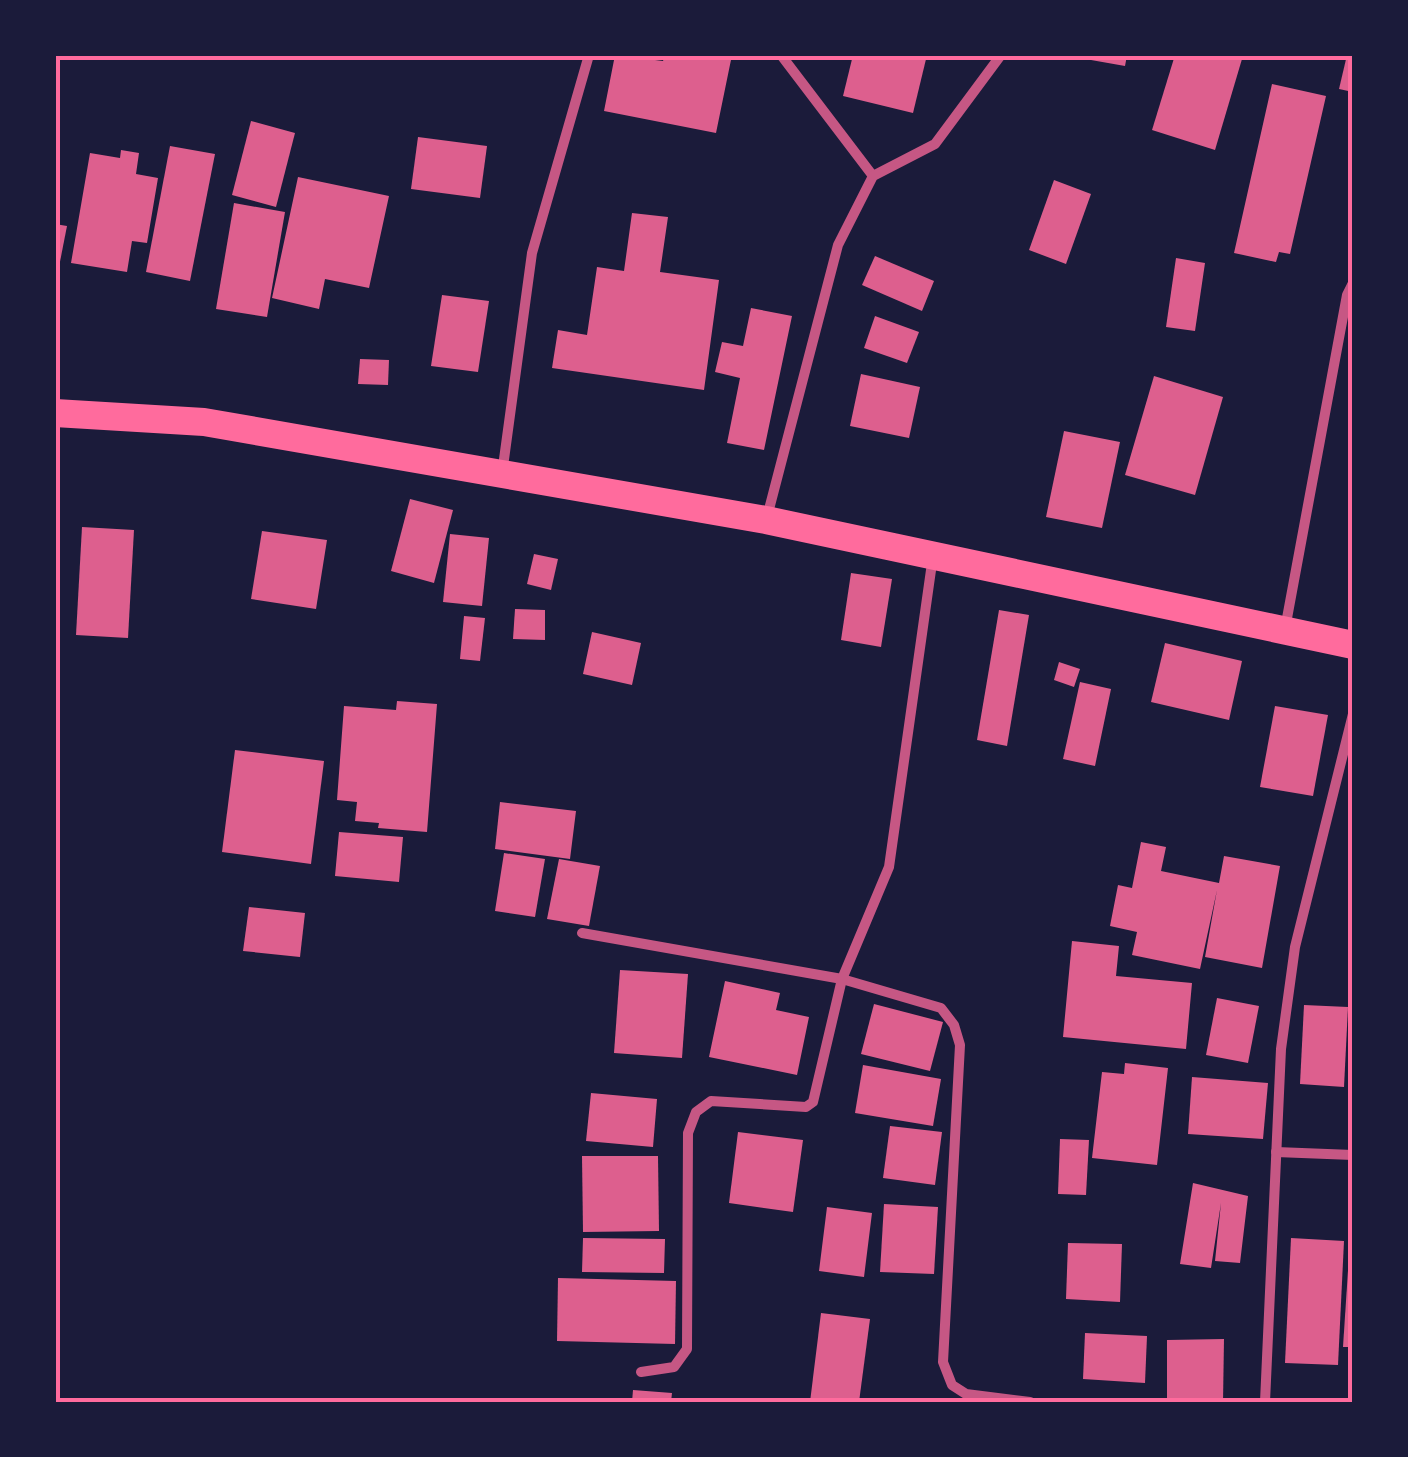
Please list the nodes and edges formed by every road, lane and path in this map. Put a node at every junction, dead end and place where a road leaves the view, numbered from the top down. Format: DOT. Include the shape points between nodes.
graph roads {
  1 [pos="590,55"];
  2 [pos="780,55"];
  3 [pos="1000,55"];
  4 [pos="873,176"];
  5 [pos="1353,283"];
  6 [pos="55,412"];
  7 [pos="502,474"];
  8 [pos="766,520"];
  9 [pos="933,556"];
  10 [pos="1285,629"];
  11 [pos="1353,645"];
  12 [pos="1353,714"];
  13 [pos="582,933"];
  14 [pos="842,979"];
  15 [pos="1276,1152"];
  16 [pos="1353,1155"];
  17 [pos="641,1372"];
  18 [pos="1030,1402"];
  19 [pos="1265,1402"];
  1 -- 7 [label="street" via="532,252"];
  2 -- 4 [label="street"];
  3 -- 4 [label="street" via="934,144"];
  4 -- 8 [label="street" via="838,244"];
  5 -- 10 [label="street"];
  6 -- 7 [label="highway" via="204,422"];
  7 -- 8 [label="highway"];
  8 -- 9 [label="highway"];
  9 -- 10 [label="highway"];
  9 -- 14 [label="street" via="890,867"];
  10 -- 11 [label="highway"];
  12 -- 15 [label="street" via="1295,947"];
  13 -- 14 [label="street"];
  14 -- 17 [label="street" via="814,1102 806,1108 711,1100 696,1112 688,1133 687,1349 674,1367"];
  14 -- 18 [label="street" via="941,1008 954,1025 960,1045 943,1362 952,1385 966,1394"];
  15 -- 16 [label="street"];
  15 -- 19 [label="street"];
}
